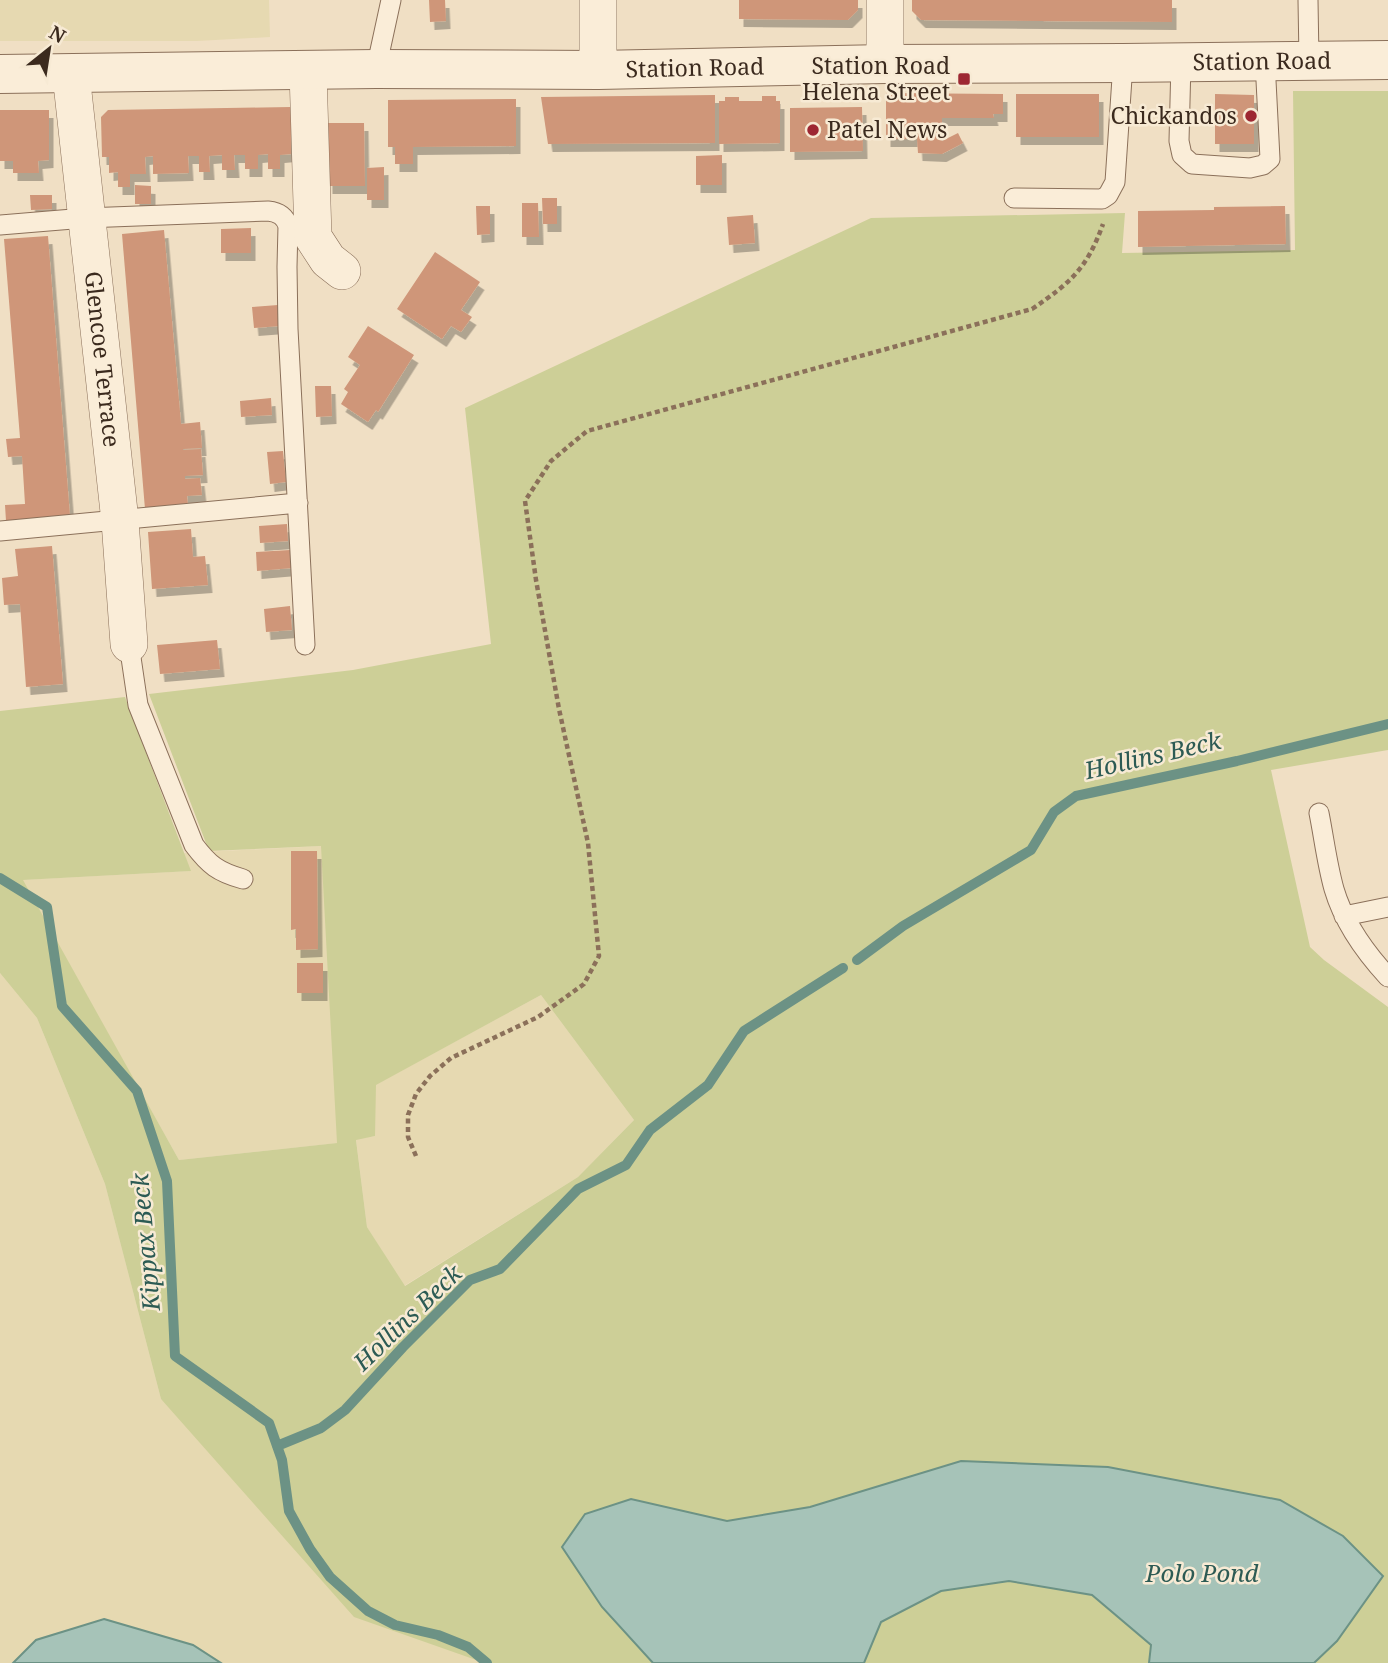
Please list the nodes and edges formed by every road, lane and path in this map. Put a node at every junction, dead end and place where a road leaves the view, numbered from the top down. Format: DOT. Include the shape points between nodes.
graph roads {
  1 [pos="391,0"];
  2 [pos="598,0"];
  3 [pos="885,0"];
  4 [pos="1308,0"];
  5 [pos="1309,60"];
  6 [pos="1388,60"];
  7 [pos="1265,61"];
  8 [pos="1181,62"];
  9 [pos="1123,63"];
  10 [pos="885,64"];
  11 [pos="376,69"];
  12 [pos="598,70"];
  13 [pos="307,71"];
  14 [pos="0,74"];
  15 [pos="71,74"];
  16 [pos="1108,195"];
  17 [pos="1014,198"];
  18 [pos="85,218"];
  19 [pos="0,225"];
  20 [pos="342,271"];
  21 [pos="298,503"];
  22 [pos="120,521"];
  23 [pos="0,531"];
  24 [pos="130,644"];
  25 [pos="305,645"];
  26 [pos="1319,813"];
  27 [pos="243,879"];
  28 [pos="1388,907"];
  29 [pos="1344,916"];
  30 [pos="1388,977"];
  31 [pos="416,1156"];
  1 -- 11 [label="lane"];
  2 -- 12 [label="street"];
  3 -- 10 [label="street"];
  4 -- 5 [label="lane"];
  5 -- 6 [label="street, Station Road"];
  5 -- 7 [label="street, Station Road"];
  7 -- 8 [label="street, Station Road"];
  7 -- 8 [label="lane" via="1270,159 1250,168 1192,164 1182,155"];
  8 -- 9 [label="street, Station Road"];
  9 -- 10 [label="street, Station Road"];
  9 -- 16 [label="lane" via="1115,182"];
  10 -- 12 [label="street, Station Road"];
  11 -- 12 [label="street, Station Road"];
  11 -- 13 [label="street, Station Road"];
  13 -- 15 [label="street, Station Road"];
  13 -- 20 [label="street" via="313,237 328,260"];
  14 -- 15 [label="street, Station Road"];
  15 -- 18 [label="street, Glencoe Terrace"];
  16 -- 17 [label="lane" via="1102,199"];
  16 -- 31 [label="path" via="1103,223 1084,265 1032,309 587,430 551,461 525,501 559,709 588,843 599,956 584,984 565,998 538,1017 451,1058 430,1076 408,1115 408,1137"];
  18 -- 19 [label="lane"];
  18 -- 21 [label="lane" via="268,211 286,220"];
  18 -- 22 [label="street, Glencoe Terrace"];
  21 -- 22 [label="lane"];
  21 -- 25 [label="lane"];
  22 -- 23 [label="lane"];
  22 -- 24 [label="street, Glencoe Terrace"];
  24 -- 27 [label="lane" via="138,705 194,845 207,863"];
  26 -- 29 [label="lane" via="1333,886"];
  28 -- 29 [label="lane"];
  29 -- 30 [label="lane"];
}
